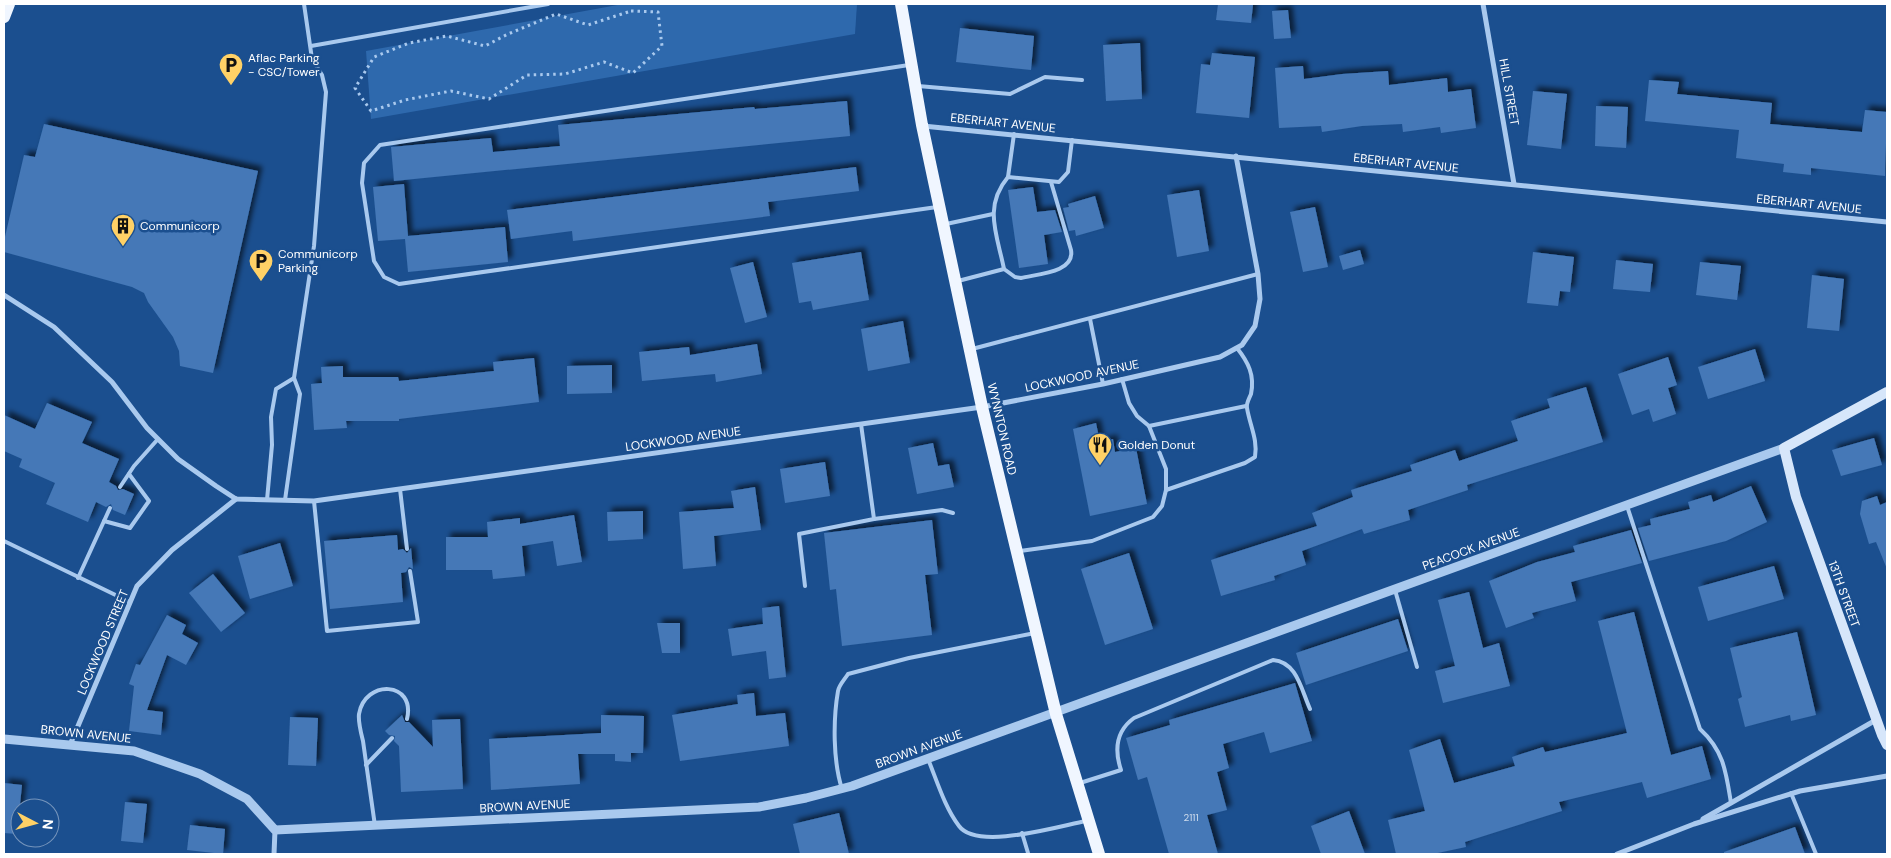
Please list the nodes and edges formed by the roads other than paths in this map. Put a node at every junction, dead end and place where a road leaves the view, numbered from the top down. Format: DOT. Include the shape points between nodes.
graph roads {
  1 [pos="10,4"];
  2 [pos="304,4"];
  3 [pos="548,4"];
  4 [pos="901,4"];
  5 [pos="1483,4"];
  6 [pos="4,17"];
  7 [pos="310,46"];
  8 [pos="912,64"];
  9 [pos="1082,80"];
  10 [pos="916,86"];
  11 [pos="922,126"];
  12 [pos="1014,134"];
  13 [pos="1072,140"];
  14 [pos="1236,156"];
  15 [pos="1008,177"];
  16 [pos="1051,182"];
  17 [pos="1514,184"];
  18 [pos="940,207"];
  19 [pos="993,214"];
  20 [pos="1887,222"];
  21 [pos="943,224"];
  22 [pos="1004,268"];
  23 [pos="1258,274"];
  24 [pos="956,281"];
  25 [pos="4,295"];
  26 [pos="1090,319"];
  27 [pos="1237,348"];
  28 [pos="970,349"];
  29 [pos="294,378"];
  30 [pos="1122,379"];
  31 [pos="1103,384"];
  32 [pos="1887,392"];
  33 [pos="1246,406"];
  34 [pos="982,407"];
  35 [pos="861,424"];
  36 [pos="1149,426"];
  37 [pos="158,439"];
  38 [pos="1784,448"];
  39 [pos="129,474"];
  40 [pos="120,487"];
  41 [pos="400,489"];
  42 [pos="1166,490"];
  43 [pos="236,498"];
  44 [pos="266,500"];
  45 [pos="286,500"];
  46 [pos="314,501"];
  47 [pos="1626,505"];
  48 [pos="110,508"];
  49 [pos="953,512"];
  50 [pos="874,519"];
  51 [pos="104,521"];
  52 [pos="4,541"];
  53 [pos="407,549"];
  54 [pos="1017,552"];
  55 [pos="410,571"];
  56 [pos="78,578"];
  57 [pos="805,586"];
  58 [pos="1394,590"];
  59 [pos="130,602"];
  60 [pos="1037,633"];
  61 [pos="1417,667"];
  62 [pos="1310,709"];
  63 [pos="1056,714"];
  64 [pos="407,719"];
  65 [pos="1876,720"];
  66 [pos="392,738"];
  67 [pos="4,739"];
  68 [pos="70,745"];
  69 [pos="1887,745"];
  70 [pos="928,759"];
  71 [pos="366,765"];
  72 [pos="1887,776"];
  73 [pos="1078,784"];
  74 [pos="842,789"];
  75 [pos="1791,793"];
  76 [pos="1731,803"];
  77 [pos="1089,821"];
  78 [pos="1694,824"];
  79 [pos="375,826"];
  80 [pos="275,830"];
  81 [pos="1022,833"];
  82 [pos="1028,853"];
  83 [pos="274,854"];
  84 [pos="1099,854"];
  85 [pos="1617,854"];
  86 [pos="1816,854"];
  1 -- 6 [label="main road"];
  2 -- 7 [label="lane"];
  3 -- 7 [label="lane"];
  4 -- 8 [label="main road, WYNNTON ROAD"];
  5 -- 17 [label="street, HILL STREET"];
  7 -- 29 [label="lane" via="326,92 314,246"];
  8 -- 10 [label="main road, WYNNTON ROAD"];
  8 -- 18 [label="lane" via="380,145 364,163 362,183 374,261 384,277 399,284"];
  9 -- 10 [label="lane" via="1046,76 1010,94"];
  10 -- 11 [label="main road, WYNNTON ROAD"];
  11 -- 12 [label="street, EBERHART AVENUE"];
  11 -- 18 [label="main road, WYNNTON ROAD"];
  12 -- 13 [label="street, EBERHART AVENUE"];
  12 -- 15 [label="lane"];
  13 -- 14 [label="street, EBERHART AVENUE"];
  13 -- 16 [label="lane" via="1068,172 1059,182"];
  14 -- 17 [label="street, EBERHART AVENUE"];
  14 -- 23 [label="street, LOCKWOOD AVENUE"];
  15 -- 16 [label="lane"];
  15 -- 19 [label="lane" via="998,189"];
  16 -- 22 [label="lane" via="1071,250 1069,264 1021,278"];
  17 -- 20 [label="street, EBERHART AVENUE"];
  18 -- 21 [label="main road, WYNNTON ROAD"];
  19 -- 21 [label="lane"];
  19 -- 22 [label="lane"];
  21 -- 24 [label="main road, WYNNTON ROAD"];
  22 -- 24 [label="lane"];
  23 -- 26 [label="lane"];
  23 -- 27 [label="street, LOCKWOOD AVENUE" via="1260,299 1255,326"];
  24 -- 28 [label="main road, WYNNTON ROAD"];
  25 -- 37 [label="street" via="54,327 112,382"];
  26 -- 28 [label="lane"];
  26 -- 31 [label="lane"];
  27 -- 30 [label="street, LOCKWOOD AVENUE" via="1220,357"];
  27 -- 33 [label="lane" via="1252,373"];
  28 -- 34 [label="main road, WYNNTON ROAD"];
  29 -- 44 [label="lane" via="276,389"];
  29 -- 45 [label="lane" via="300,394"];
  30 -- 31 [label="street, LOCKWOOD AVENUE"];
  30 -- 36 [label="lane" via="1129,403"];
  31 -- 34 [label="street, LOCKWOOD AVENUE"];
  32 -- 38 [label="main road, PEACOCK AVENUE"];
  33 -- 36 [label="lane"];
  33 -- 42 [label="lane" via="1257,446 1254,457 1245,464"];
  34 -- 35 [label="street, LOCKWOOD AVENUE"];
  34 -- 54 [label="main road, WYNNTON ROAD"];
  35 -- 41 [label="street, LOCKWOOD AVENUE"];
  35 -- 50 [label="lane"];
  36 -- 42 [label="lane" via="1166,469"];
  37 -- 39 [label="lane"];
  37 -- 43 [label="street" via="178,459"];
  38 -- 47 [label="street, PEACOCK AVENUE"];
  38 -- 65 [label="main road, 13TH STREET" via="1796,497"];
  39 -- 40 [label="lane"];
  39 -- 51 [label="lane" via="149,501 130,528"];
  41 -- 46 [label="street, LOCKWOOD AVENUE"];
  41 -- 53 [label="lane"];
  42 -- 54 [label="lane" via="1162,506 1153,517 1092,542"];
  43 -- 44 [label="street, LOCKWOOD AVENUE"];
  43 -- 59 [label="street, LOCKWOOD STREET" via="153,568 137,586"];
  44 -- 45 [label="street, LOCKWOOD AVENUE"];
  45 -- 46 [label="street, LOCKWOOD AVENUE"];
  46 -- 55 [label="lane" via="327,631 418,622"];
  47 -- 58 [label="street, PEACOCK AVENUE"];
  47 -- 76 [label="lane" via="1700,729 1714,742 1726,770"];
  48 -- 51 [label="lane"];
  49 -- 50 [label="lane" via="942,510"];
  50 -- 57 [label="lane" via="799,534"];
  51 -- 56 [label="lane"];
  52 -- 56 [label="lane"];
  54 -- 60 [label="main road, WYNNTON ROAD"];
  56 -- 59 [label="lane"];
  58 -- 61 [label="lane"];
  58 -- 63 [label="street, PEACOCK AVENUE"];
  59 -- 68 [label="street, LOCKWOOD STREET"];
  60 -- 63 [label="main road, WYNNTON ROAD"];
  60 -- 74 [label="lane" via="909,658 848,674 838,689 835,748"];
  62 -- 73 [label="lane" via="1292,667 1272,660 1134,718 1126,724 1118,740 1116,755 1121,770"];
  63 -- 70 [label="street, BROWN AVENUE"];
  63 -- 73 [label="main road, WYNNTON ROAD"];
  64 -- 71 [label="lane" via="409,710 400,692 376,690 366,697 359,715"];
  65 -- 69 [label="main road, 13TH STREET"];
  65 -- 76 [label="street"];
  66 -- 71 [label="lane"];
  67 -- 68 [label="street, BROWN AVENUE"];
  68 -- 80 [label="street, BROWN AVENUE" via="134,751 200,774 247,799"];
  70 -- 74 [label="street, BROWN AVENUE"];
  70 -- 81 [label="lane" via="960,827 973,836 992,838"];
  71 -- 79 [label="lane"];
  72 -- 75 [label="street"];
  73 -- 77 [label="main road, WYNNTON ROAD"];
  74 -- 79 [label="street, BROWN AVENUE" via="759,806"];
  75 -- 78 [label="street"];
  75 -- 86 [label="lane"];
  76 -- 78 [label="street"];
  77 -- 81 [label="lane"];
  77 -- 84 [label="main road, WYNNTON ROAD"];
  78 -- 85 [label="street"];
  79 -- 80 [label="street, BROWN AVENUE"];
  80 -- 83 [label="street"];
  81 -- 82 [label="lane"];
}
